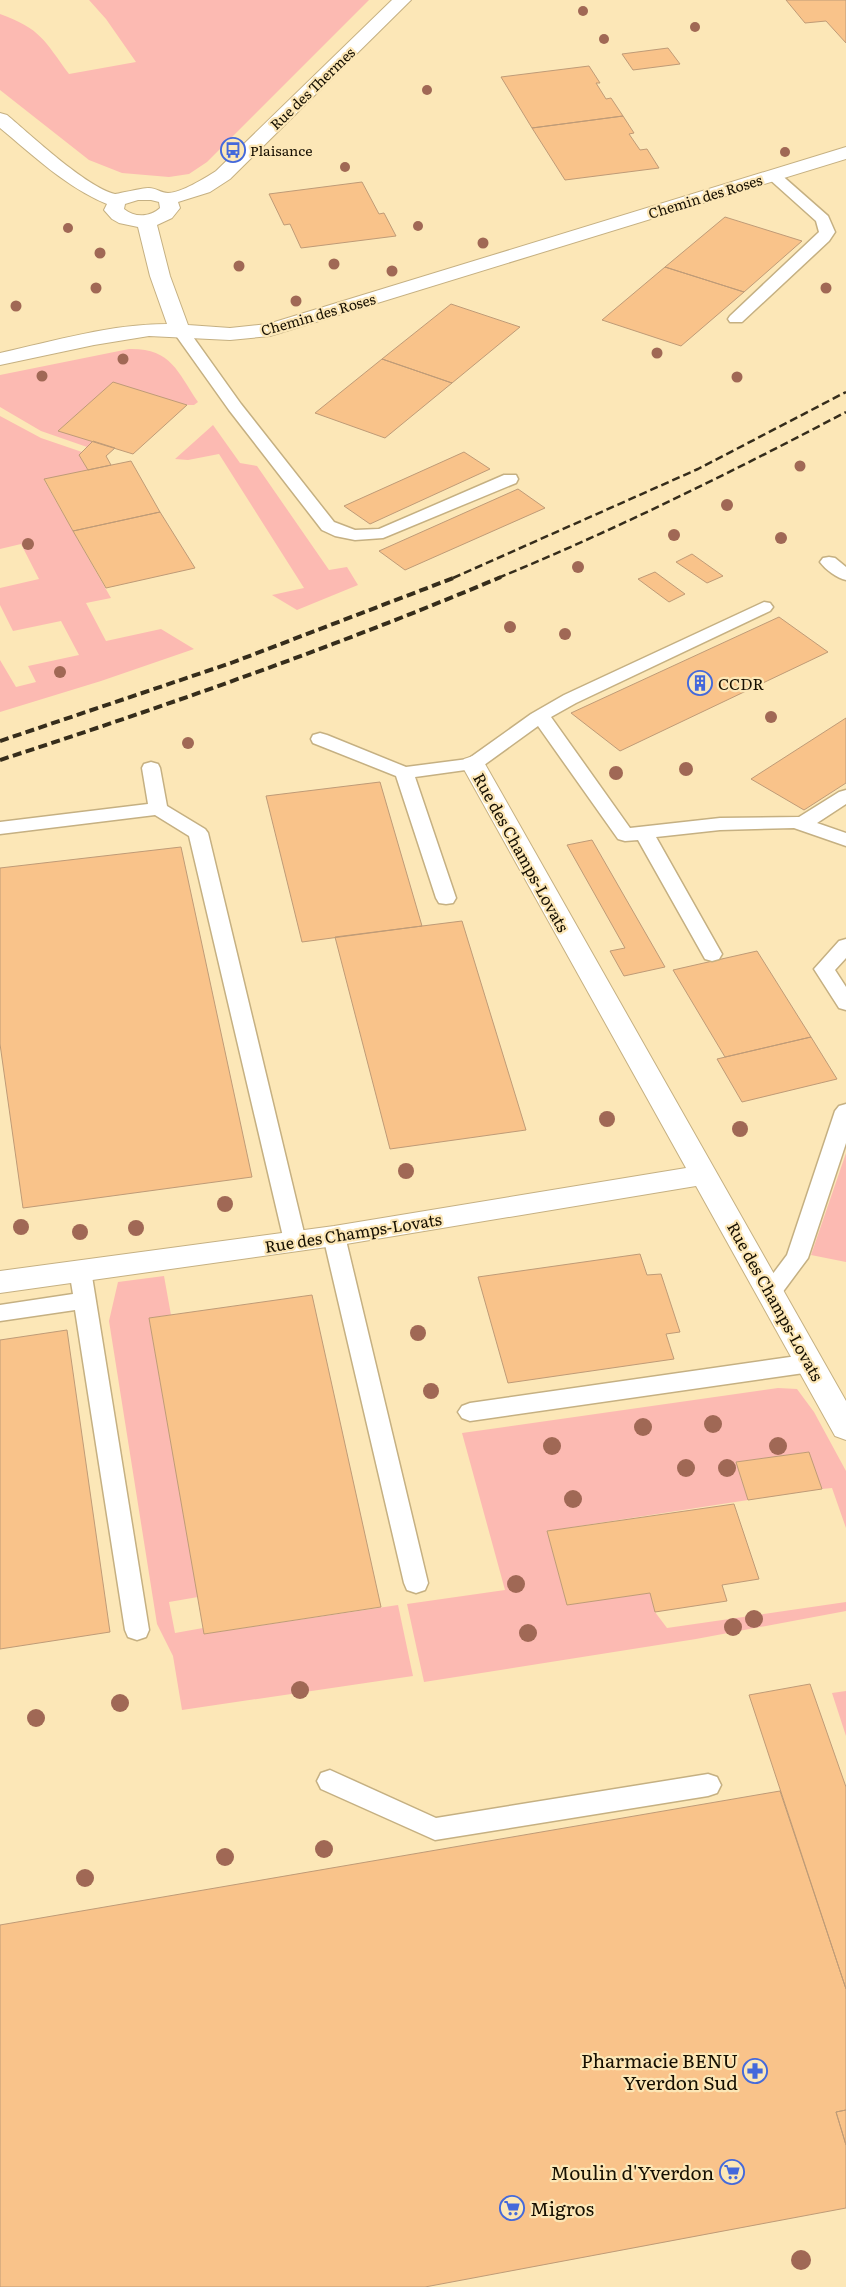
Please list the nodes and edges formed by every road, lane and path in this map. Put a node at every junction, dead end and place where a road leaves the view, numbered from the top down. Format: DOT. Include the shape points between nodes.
graph roads {
  1 [pos="402,0"];
  2 [pos="0,119"];
  3 [pos="846,153"];
  4 [pos="773,176"];
  5 [pos="167,199"];
  6 [pos="117,201"];
  7 [pos="146,220"];
  8 [pos="736,319"];
  9 [pos="180,330"];
  10 [pos="0,359"];
  11 [pos="510,479"];
  12 [pos="846,556"];
  13 [pos="846,575"];
  14 [pos="764,607"];
  15 [pos="541,716"];
  16 [pos="320,739"];
  17 [pos="473,764"];
  18 [pos="151,768"];
  19 [pos="404,773"];
  20 [pos="846,796"];
  21 [pos="158,809"];
  22 [pos="801,824"];
  23 [pos="0,828"];
  24 [pos="644,833"];
  25 [pos="846,840"];
  26 [pos="446,898"];
  27 [pos="846,946"];
  28 [pos="712,954"];
  29 [pos="846,1003"];
  30 [pos="846,1111"];
  31 [pos="706,1175"];
  32 [pos="334,1236"];
  33 [pos="295,1241"];
  34 [pos="80,1270"];
  35 [pos="0,1282"];
  36 [pos="771,1292"];
  37 [pos="85,1300"];
  38 [pos="0,1313"];
  39 [pos="811,1363"];
  40 [pos="470,1412"];
  41 [pos="846,1428"];
  42 [pos="416,1583"];
  43 [pos="137,1630"];
  44 [pos="330,1781"];
  45 [pos="708,1785"];
  1 -- 5 [label="street, Rue des Thermes" via="223,175 203,188"];
  2 -- 6 [label="street" via="75,179"];
  3 -- 4 [label="street, Chemin des Roses"];
  4 -- 8 [label="lane" via="823,219 827,232"];
  4 -- 9 [label="street, Chemin des Roses" via="270,330 230,334"];
  5 -- 6 [label="street" via="144,193 128,195"];
  5 -- 7 [label="street" via="168,212"];
  6 -- 7 [label="street" via="114,210 122,217"];
  7 -- 9 [label="street" via="151,247"];
  9 -- 10 [label="street, Chemin des Roses" via="122,334"];
  9 -- 11 [label="lane" via="240,414 328,526 337,532 368,536 383,534"];
  12 -- 13 [label="lane" via="829,562"];
  14 -- 15 [label="lane, Rue des Champs-Lovats" via="594,686"];
  15 -- 17 [label="lane, Rue des Champs-Lovats"];
  15 -- 24 [label="lane" via="625,835"];
  16 -- 19 [label="lane"];
  17 -- 19 [label="lane"];
  17 -- 31 [label="street, Rue des Champs-Lovats"];
  18 -- 21 [label="lane"];
  19 -- 26 [label="lane"];
  20 -- 22 [label="lane"];
  21 -- 23 [label="lane"];
  21 -- 33 [label="lane" via="198,833"];
  22 -- 24 [label="lane" via="720,824"];
  22 -- 25 [label="lane"];
  24 -- 28 [label="lane"];
  27 -- 29 [label="lane" via="824,969"];
  30 -- 36 [label="lane" via="797,1258"];
  31 -- 32 [label="street, Rue des Champs-Lovats"];
  31 -- 36 [label="street, Rue des Champs-Lovats"];
  32 -- 33 [label="street, Rue des Champs-Lovats"];
  32 -- 42 [label="lane"];
  33 -- 34 [label="street, Rue des Champs-Lovats"];
  34 -- 35 [label="street, Rue des Champs-Lovats"];
  34 -- 37 [label="lane"];
  36 -- 39 [label="street, Rue des Champs-Lovats"];
  37 -- 38 [label="lane"];
  37 -- 43 [label="lane"];
  39 -- 40 [label="lane"];
  39 -- 41 [label="street, Rue des Champs-Lovats"];
  44 -- 45 [label="lane" via="435,1829"];
}
